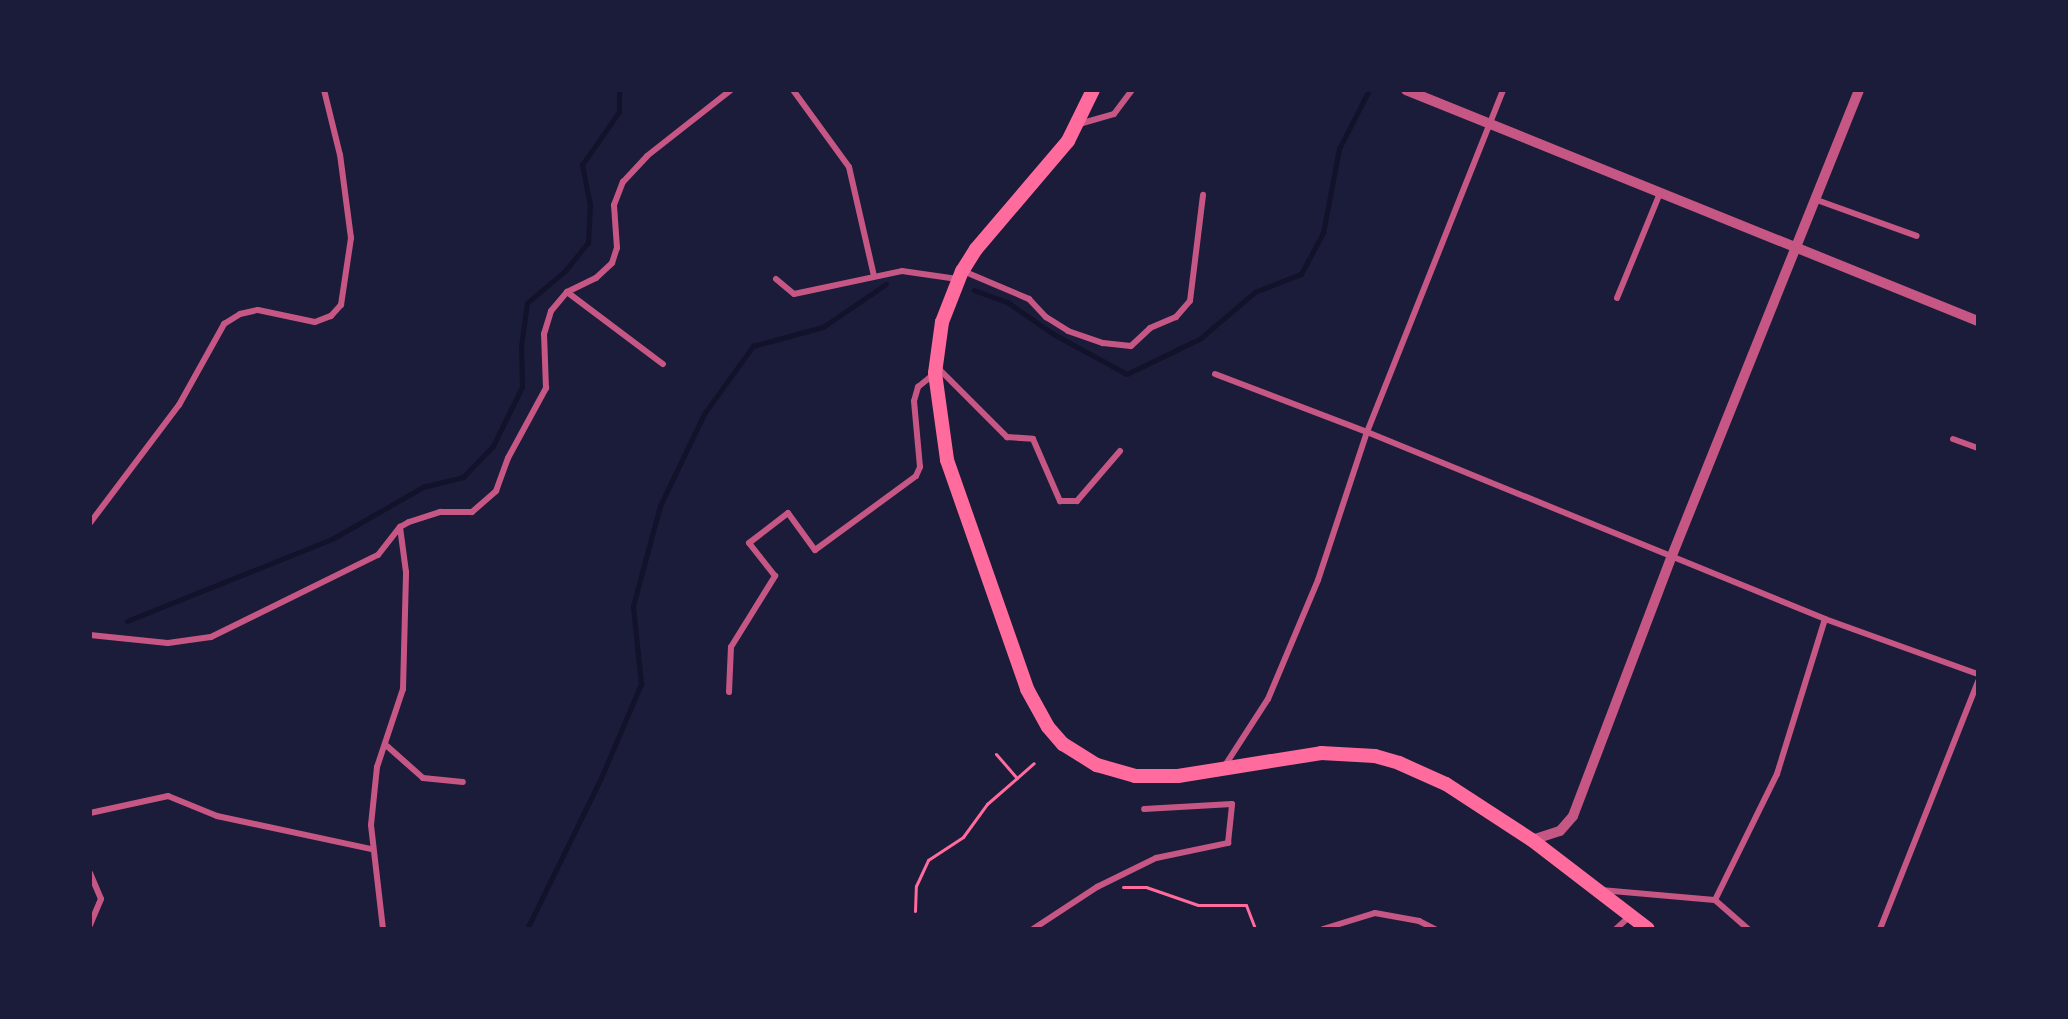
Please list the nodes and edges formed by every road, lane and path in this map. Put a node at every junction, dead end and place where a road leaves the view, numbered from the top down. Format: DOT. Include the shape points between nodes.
graph roads {
  1 [pos="324,90"];
  2 [pos="732,90"];
  3 [pos="793,90"];
  4 [pos="1093,90"];
  5 [pos="1132,90"];
  6 [pos="1406,90"];
  7 [pos="1503,90"];
  8 [pos="1859,90"];
  9 [pos="1079,124"];
  10 [pos="1489,124"];
  11 [pos="1660,193"];
  12 [pos="1203,195"];
  13 [pos="1814,200"];
  14 [pos="1917,236"];
  15 [pos="1794,247"];
  16 [pos="960,275"];
  17 [pos="874,276"];
  18 [pos="776,279"];
  19 [pos="567,292"];
  20 [pos="1617,298"];
  21 [pos="1978,321"];
  22 [pos="663,364"];
  23 [pos="935,369"];
  24 [pos="1215,374"];
  25 [pos="1367,432"];
  26 [pos="1953,439"];
  27 [pos="1978,448"];
  28 [pos="1120,451"];
  29 [pos="90,523"];
  30 [pos="399,527"];
  31 [pos="1671,558"];
  32 [pos="1825,619"];
  33 [pos="90,635"];
  34 [pos="1978,674"];
  35 [pos="1978,681"];
  36 [pos="729,692"];
  37 [pos="387,746"];
  38 [pos="996,754"];
  39 [pos="1034,763"];
  40 [pos="1223,768"];
  41 [pos="1017,778"];
  42 [pos="463,782"];
  43 [pos="1144,809"];
  44 [pos="90,813"];
  45 [pos="1532,840"];
  46 [pos="371,849"];
  47 [pos="90,873"];
  48 [pos="1097,886"];
  49 [pos="1600,890"];
  50 [pos="1715,900"];
  51 [pos="915,911"];
  52 [pos="1632,914"];
  53 [pos="90,925"];
  54 [pos="383,929"];
  55 [pos="1033,929"];
  56 [pos="1256,929"];
  57 [pos="1323,929"];
  58 [pos="1435,929"];
  59 [pos="1616,929"];
  60 [pos="1648,929"];
  61 [pos="1748,929"];
  62 [pos="1880,929"];
  1 -- 29 [label="street" via="340,155 351,238 340,305 331,316 315,322 258,310 240,314 224,324 179,405"];
  2 -- 19 [label="street" via="647,156 623,182 614,205 617,248 612,263 596,278"];
  3 -- 17 [label="street" via="849,167"];
  4 -- 9 [label="main road"];
  5 -- 9 [label="street" via="1114,114"];
  6 -- 10 [label="street"];
  7 -- 10 [label="street"];
  8 -- 13 [label="street"];
  9 -- 16 [label="main road"];
  10 -- 11 [label="street"];
  10 -- 25 [label="street"];
  11 -- 15 [label="street"];
  11 -- 20 [label="street"];
  12 -- 16 [label="street" via="1190,301 1176,317 1150,328 1131,346 1103,343 1068,331 1046,317 1029,299"];
  13 -- 14 [label="street"];
  13 -- 15 [label="street"];
  15 -- 21 [label="street"];
  15 -- 31 [label="street"];
  16 -- 17 [label="street" via="912,271"];
  16 -- 23 [label="main road" via="942,322"];
  17 -- 18 [label="street" via="794,294"];
  19 -- 22 [label="street"];
  19 -- 30 [label="street" via="551,311 544,334 546,388 508,458 496,491 472,512 440,512"];
  23 -- 28 [label="street" via="1008,437 1033,439 1060,501 1077,501"];
  23 -- 36 [label="street" via="918,387 914,401 920,467 916,476 815,550 788,513 749,543 775,576 731,647"];
  23 -- 40 [label="main road" via="940,430 947,460 1028,689 1048,727 1063,744 1116,772 1156,777"];
  24 -- 25 [label="street"];
  25 -- 31 [label="street"];
  25 -- 40 [label="street" via="1318,580 1268,699"];
  26 -- 27 [label="street"];
  30 -- 33 [label="street" via="378,555 230,631 168,644"];
  30 -- 37 [label="street" via="406,572 403,689"];
  31 -- 32 [label="street"];
  31 -- 45 [label="street" via="1573,816 1560,831"];
  32 -- 34 [label="street"];
  32 -- 50 [label="street" via="1778,774"];
  35 -- 62 [label="street"];
  37 -- 42 [label="street" via="423,778"];
  37 -- 46 [label="street" via="377,767"];
  38 -- 41 [label="path"];
  39 -- 41 [label="path"];
  40 -- 45 [label="main road" via="1293,755 1375,756 1446,784"];
  41 -- 51 [label="path" via="987,804 963,837 928,860 916,886"];
  43 -- 48 [label="street" via="1232,804 1226,844 1156,858"];
  44 -- 46 [label="street" via="168,796 217,816"];
  45 -- 49 [label="main road"];
  46 -- 54 [label="street"];
  47 -- 53 [label="street" via="101,899"];
  48 -- 55 [label="street"];
  48 -- 56 [label="path" via="1146,887 1198,905 1246,905"];
  49 -- 50 [label="street"];
  49 -- 52 [label="main road"];
  50 -- 61 [label="street"];
  52 -- 59 [label="street"];
  52 -- 60 [label="main road"];
  57 -- 58 [label="street" via="1375,913 1419,921"];
}
